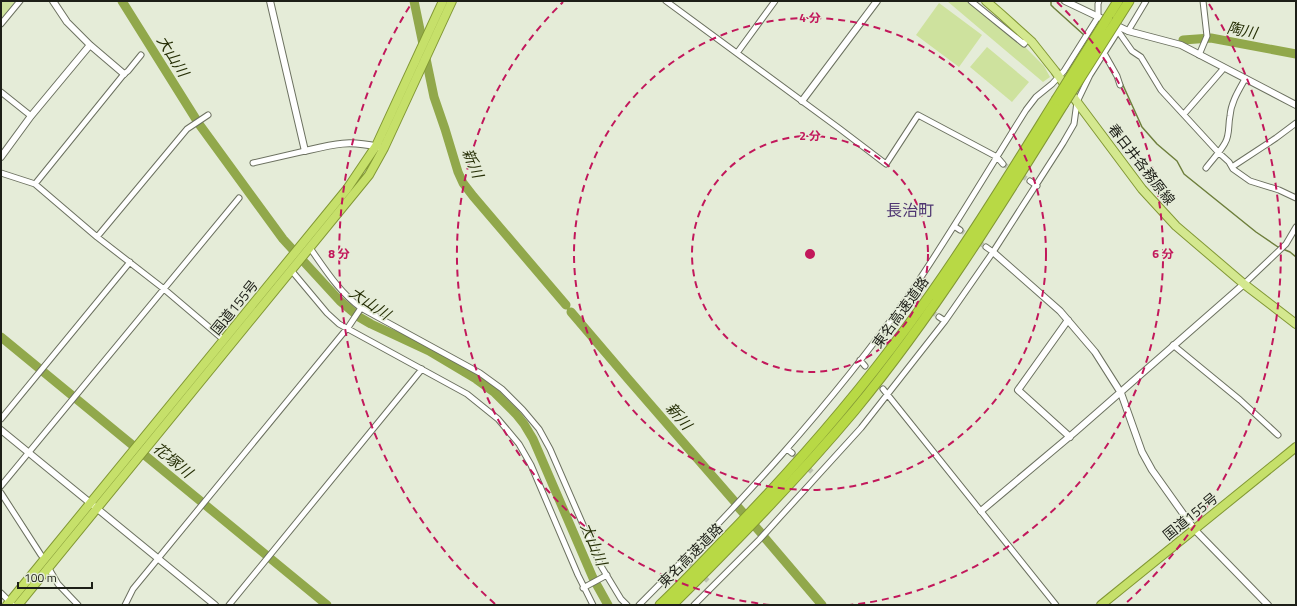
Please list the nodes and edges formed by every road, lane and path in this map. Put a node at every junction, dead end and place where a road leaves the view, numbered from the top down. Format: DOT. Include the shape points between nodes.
graph roads {
  1 [pos="20,1"];
  2 [pos="53,1"];
  3 [pos="270,1"];
  4 [pos="443,1"];
  5 [pos="452,1"];
  6 [pos="775,1"];
  7 [pos="877,1"];
  8 [pos="971,1"];
  9 [pos="986,1"];
  10 [pos="1065,1"];
  11 [pos="1099,1"];
  12 [pos="1118,1"];
  13 [pos="1129,1"];
  14 [pos="1146,1"];
  15 [pos="1203,1"];
  16 [pos="670,2"];
  17 [pos="1103,17"];
  18 [pos="1,24"];
  19 [pos="1118,26"];
  20 [pos="1128,31"];
  21 [pos="1028,38"];
  22 [pos="90,45"];
  23 [pos="737,53"];
  24 [pos="1104,53"];
  25 [pos="141,55"];
  26 [pos="1200,55"];
  27 [pos="1224,68"];
  28 [pos="124,74"];
  29 [pos="1060,77"];
  30 [pos="1245,79"];
  31 [pos="1120,84"];
  32 [pos="1,92"];
  33 [pos="802,101"];
  34 [pos="1060,102"];
  35 [pos="1077,102"];
  36 [pos="1296,105"];
  37 [pos="1184,114"];
  38 [pos="31,116"];
  39 [pos="206,116"];
  40 [pos="1296,123"];
  41 [pos="376,146"];
  42 [pos="384,148"];
  43 [pos="305,151"];
  44 [pos="1218,152"];
  45 [pos="1,157"];
  46 [pos="998,157"];
  47 [pos="253,163"];
  48 [pos="1003,164"];
  49 [pos="1232,167"];
  50 [pos="1206,168"];
  51 [pos="1,174"];
  52 [pos="1030,181"];
  53 [pos="35,184"];
  54 [pos="1037,186"];
  55 [pos="239,198"];
  56 [pos="1296,198"];
  57 [pos="954,226"];
  58 [pos="1296,227"];
  59 [pos="960,230"];
  60 [pos="97,237"];
  61 [pos="307,244"];
  62 [pos="986,247"];
  63 [pos="994,252"];
  64 [pos="130,262"];
  65 [pos="289,266"];
  66 [pos="1244,284"];
  67 [pos="164,289"];
  68 [pos="360,310"];
  69 [pos="939,317"];
  70 [pos="1068,320"];
  71 [pos="945,321"];
  72 [pos="1296,324"];
  73 [pos="348,327"];
  74 [pos="224,340"];
  75 [pos="1173,345"];
  76 [pos="860,360"];
  77 [pos="865,366"];
  78 [pos="422,369"];
  79 [pos="883,389"];
  80 [pos="1121,393"];
  81 [pos="888,394"];
  82 [pos="1,419"];
  83 [pos="1,430"];
  84 [pos="1278,435"];
  85 [pos="1070,437"];
  86 [pos="1296,447"];
  87 [pos="787,449"];
  88 [pos="28,453"];
  89 [pos="792,453"];
  90 [pos="1,486"];
  91 [pos="1,492"];
  92 [pos="93,505"];
  93 [pos="981,511"];
  94 [pos="745,526"];
  95 [pos="1194,529"];
  96 [pos="41,555"];
  97 [pos="158,558"];
  98 [pos="48,568"];
  99 [pos="606,575"];
  100 [pos="584,588"];
  101 [pos="1,592"];
  102 [pos="10,604"];
  103 [pos="18,605"];
  104 [pos="78,605"];
  105 [pos="125,605"];
  106 [pos="215,605"];
  107 [pos="229,605"];
  108 [pos="593,605"];
  109 [pos="627,605"];
  110 [pos="639,605"];
  111 [pos="660,605"];
  112 [pos="672,605"];
  113 [pos="694,605"];
  114 [pos="1056,605"];
  115 [pos="1101,605"];
  116 [pos="1268,605"];
  1 -- 18 [label="street"];
  2 -- 22 [label="street" via="67,22"];
  3 -- 43 [label="street"];
  4 -- 41 [label="highway, 国道155号"];
  5 -- 42 [label="highway, 国道155号"];
  6 -- 23 [label="street"];
  7 -- 33 [label="street"];
  8 -- 21 [label="street" via="1024,44"];
  9 -- 21 [label="main road, 春日井各務原線"];
  10 -- 17 [label="street"];
  11 -- 17 [label="street"];
  12 -- 17 [label="highway, 東名高速道路"];
  13 -- 19 [label="highway, 東名高速道路"];
  14 -- 20 [label="street"];
  15 -- 26 [label="street" via="1206,38"];
  16 -- 23 [label="street"];
  17 -- 19 [label="street"];
  17 -- 29 [label="street"];
  17 -- 34 [label="highway, 東名高速道路, bridge"];
  19 -- 20 [label="street"];
  19 -- 24 [label="street"];
  19 -- 34 [label="highway, 東名高速道路, bridge"];
  19 -- 37 [label="street" via="1132,51 1141,57 1161,90"];
  20 -- 26 [label="street" via="1181,45"];
  21 -- 29 [label="main road, 春日井各務原線"];
  22 -- 28 [label="street"];
  22 -- 38 [label="street"];
  23 -- 33 [label="street"];
  24 -- 31 [label="street"];
  24 -- 35 [label="street"];
  25 -- 28 [label="street"];
  26 -- 27 [label="street"];
  27 -- 30 [label="street"];
  27 -- 37 [label="street"];
  28 -- 53 [label="street"];
  29 -- 35 [label="main road, 春日井各務原線"];
  29 -- 46 [label="street" via="1036,97"];
  30 -- 36 [label="street"];
  30 -- 44 [label="street" via="1232,106 1228,136"];
  32 -- 38 [label="street"];
  33 -- 46 [label="street" via="886,164 918,115"];
  34 -- 94 [label="highway, 東名高速道路" via="907,328"];
  35 -- 54 [label="street" via="1074,124"];
  35 -- 66 [label="main road, 春日井各務原線" via="1142,188 1176,226"];
  37 -- 44 [label="street"];
  38 -- 45 [label="street"];
  39 -- 60 [label="street" via="189,127"];
  40 -- 49 [label="street"];
  41 -- 42 [label="street"];
  41 -- 43 [label="street" via="351,142"];
  41 -- 61 [label="highway, 国道155号"];
  42 -- 61 [label="highway, 国道155号" via="361,185"];
  43 -- 47 [label="street"];
  44 -- 49 [label="street"];
  44 -- 50 [label="street"];
  46 -- 48 [label="street"];
  46 -- 57 [label="street"];
  49 -- 56 [label="street" via="1250,181"];
  51 -- 53 [label="street"];
  52 -- 54 [label="street"];
  53 -- 60 [label="street"];
  54 -- 63 [label="street"];
  55 -- 67 [label="street"];
  57 -- 59 [label="street"];
  57 -- 76 [label="street" via="911,297"];
  58 -- 66 [label="street" via="1286,244"];
  60 -- 64 [label="street"];
  61 -- 65 [label="highway, 国道155号"];
  61 -- 68 [label="street" via="338,287"];
  62 -- 63 [label="street"];
  63 -- 70 [label="street"];
  63 -- 71 [label="street"];
  64 -- 67 [label="street"];
  64 -- 82 [label="street"];
  65 -- 73 [label="street" via="327,313 339,324"];
  65 -- 74 [label="highway, 国道155号"];
  65 -- 92 [label="highway, 国道155号"];
  66 -- 72 [label="main road, 春日井各務原線"];
  66 -- 75 [label="street"];
  67 -- 74 [label="street"];
  67 -- 88 [label="street"];
  68 -- 73 [label="street"];
  68 -- 99 [label="street" via="480,373 502,389 523,410 550,449"];
  69 -- 71 [label="street"];
  70 -- 80 [label="street" via="1095,352"];
  70 -- 85 [label="street" via="1018,390"];
  71 -- 81 [label="street"];
  73 -- 78 [label="street"];
  73 -- 97 [label="street"];
  74 -- 92 [label="highway, 国道155号"];
  75 -- 80 [label="street"];
  75 -- 84 [label="street"];
  76 -- 77 [label="street"];
  76 -- 87 [label="street"];
  78 -- 100 [label="street" via="479,403 498,419 519,444 531,464"];
  78 -- 107 [label="street"];
  79 -- 81 [label="street"];
  80 -- 85 [label="street"];
  80 -- 95 [label="street" via="1142,452"];
  81 -- 93 [label="street"];
  81 -- 113 [label="street" via="861,428 711,584"];
  83 -- 88 [label="street"];
  85 -- 93 [label="street"];
  86 -- 95 [label="highway, 国道155号"];
  87 -- 89 [label="street"];
  87 -- 110 [label="street" via="686,561"];
  88 -- 90 [label="street"];
  88 -- 92 [label="street"];
  91 -- 96 [label="street"];
  92 -- 97 [label="street"];
  92 -- 98 [label="highway, 国道155号"];
  92 -- 102 [label="highway, 国道155号"];
  93 -- 114 [label="street"];
  94 -- 111 [label="highway, 東名高速道路"];
  94 -- 112 [label="highway, 東名高速道路"];
  95 -- 115 [label="highway, 国道155号"];
  95 -- 116 [label="street"];
  97 -- 105 [label="street" via="133,589"];
  97 -- 106 [label="street"];
  98 -- 103 [label="highway, 国道155号"];
  98 -- 104 [label="street" via="58,584"];
  99 -- 100 [label="street"];
  99 -- 109 [label="street"];
  100 -- 108 [label="street"];
  101 -- 102 [label="street"];
}
